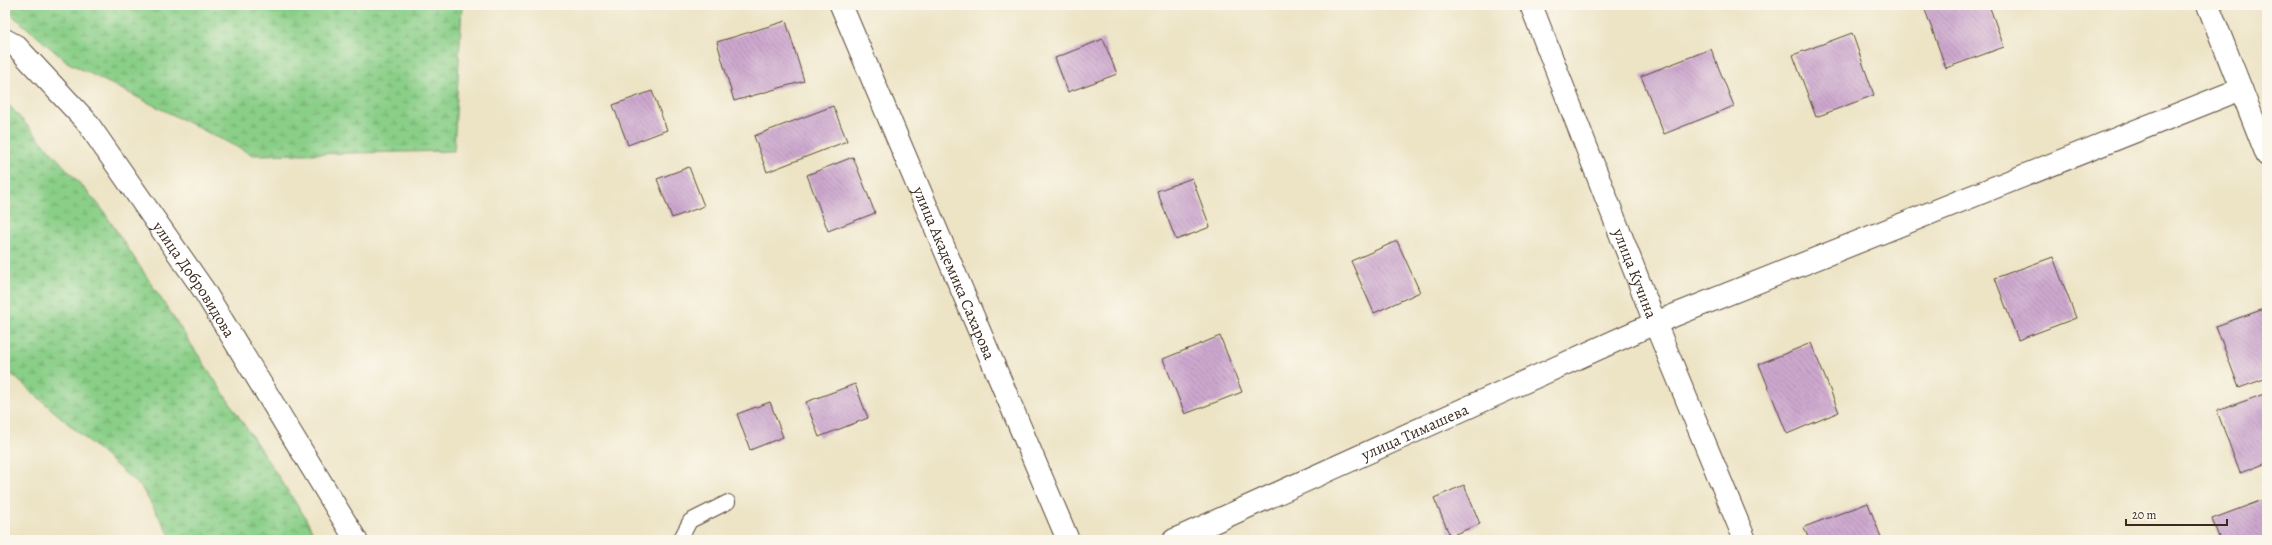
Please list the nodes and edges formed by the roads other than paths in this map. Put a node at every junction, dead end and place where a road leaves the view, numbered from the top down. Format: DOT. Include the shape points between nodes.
graph roads {
  1 [pos="841,5"];
  2 [pos="1531,5"];
  3 [pos="2208,5"];
  4 [pos="5,40"];
  5 [pos="2241,89"];
  6 [pos="2267,155"];
  7 [pos="1655,323"];
  8 [pos="728,502"];
  9 [pos="356,540"];
  10 [pos="680,540"];
  11 [pos="1068,540"];
  12 [pos="1174,540"];
  13 [pos="1745,540"];
  1 -- 11 [label="street, улица Академика Сахарова"];
  2 -- 7 [label="street, улица Кучина"];
  3 -- 5 [label="street"];
  4 -- 9 [label="street, улица Добровидова" via="16,46 86,121 203,289"];
  5 -- 6 [label="street"];
  5 -- 7 [label="street, улица Тимашева"];
  7 -- 12 [label="street, улица Тимашева"];
  7 -- 13 [label="street, улица Кучина"];
  8 -- 10 [label="lane" via="690,521"];
}
